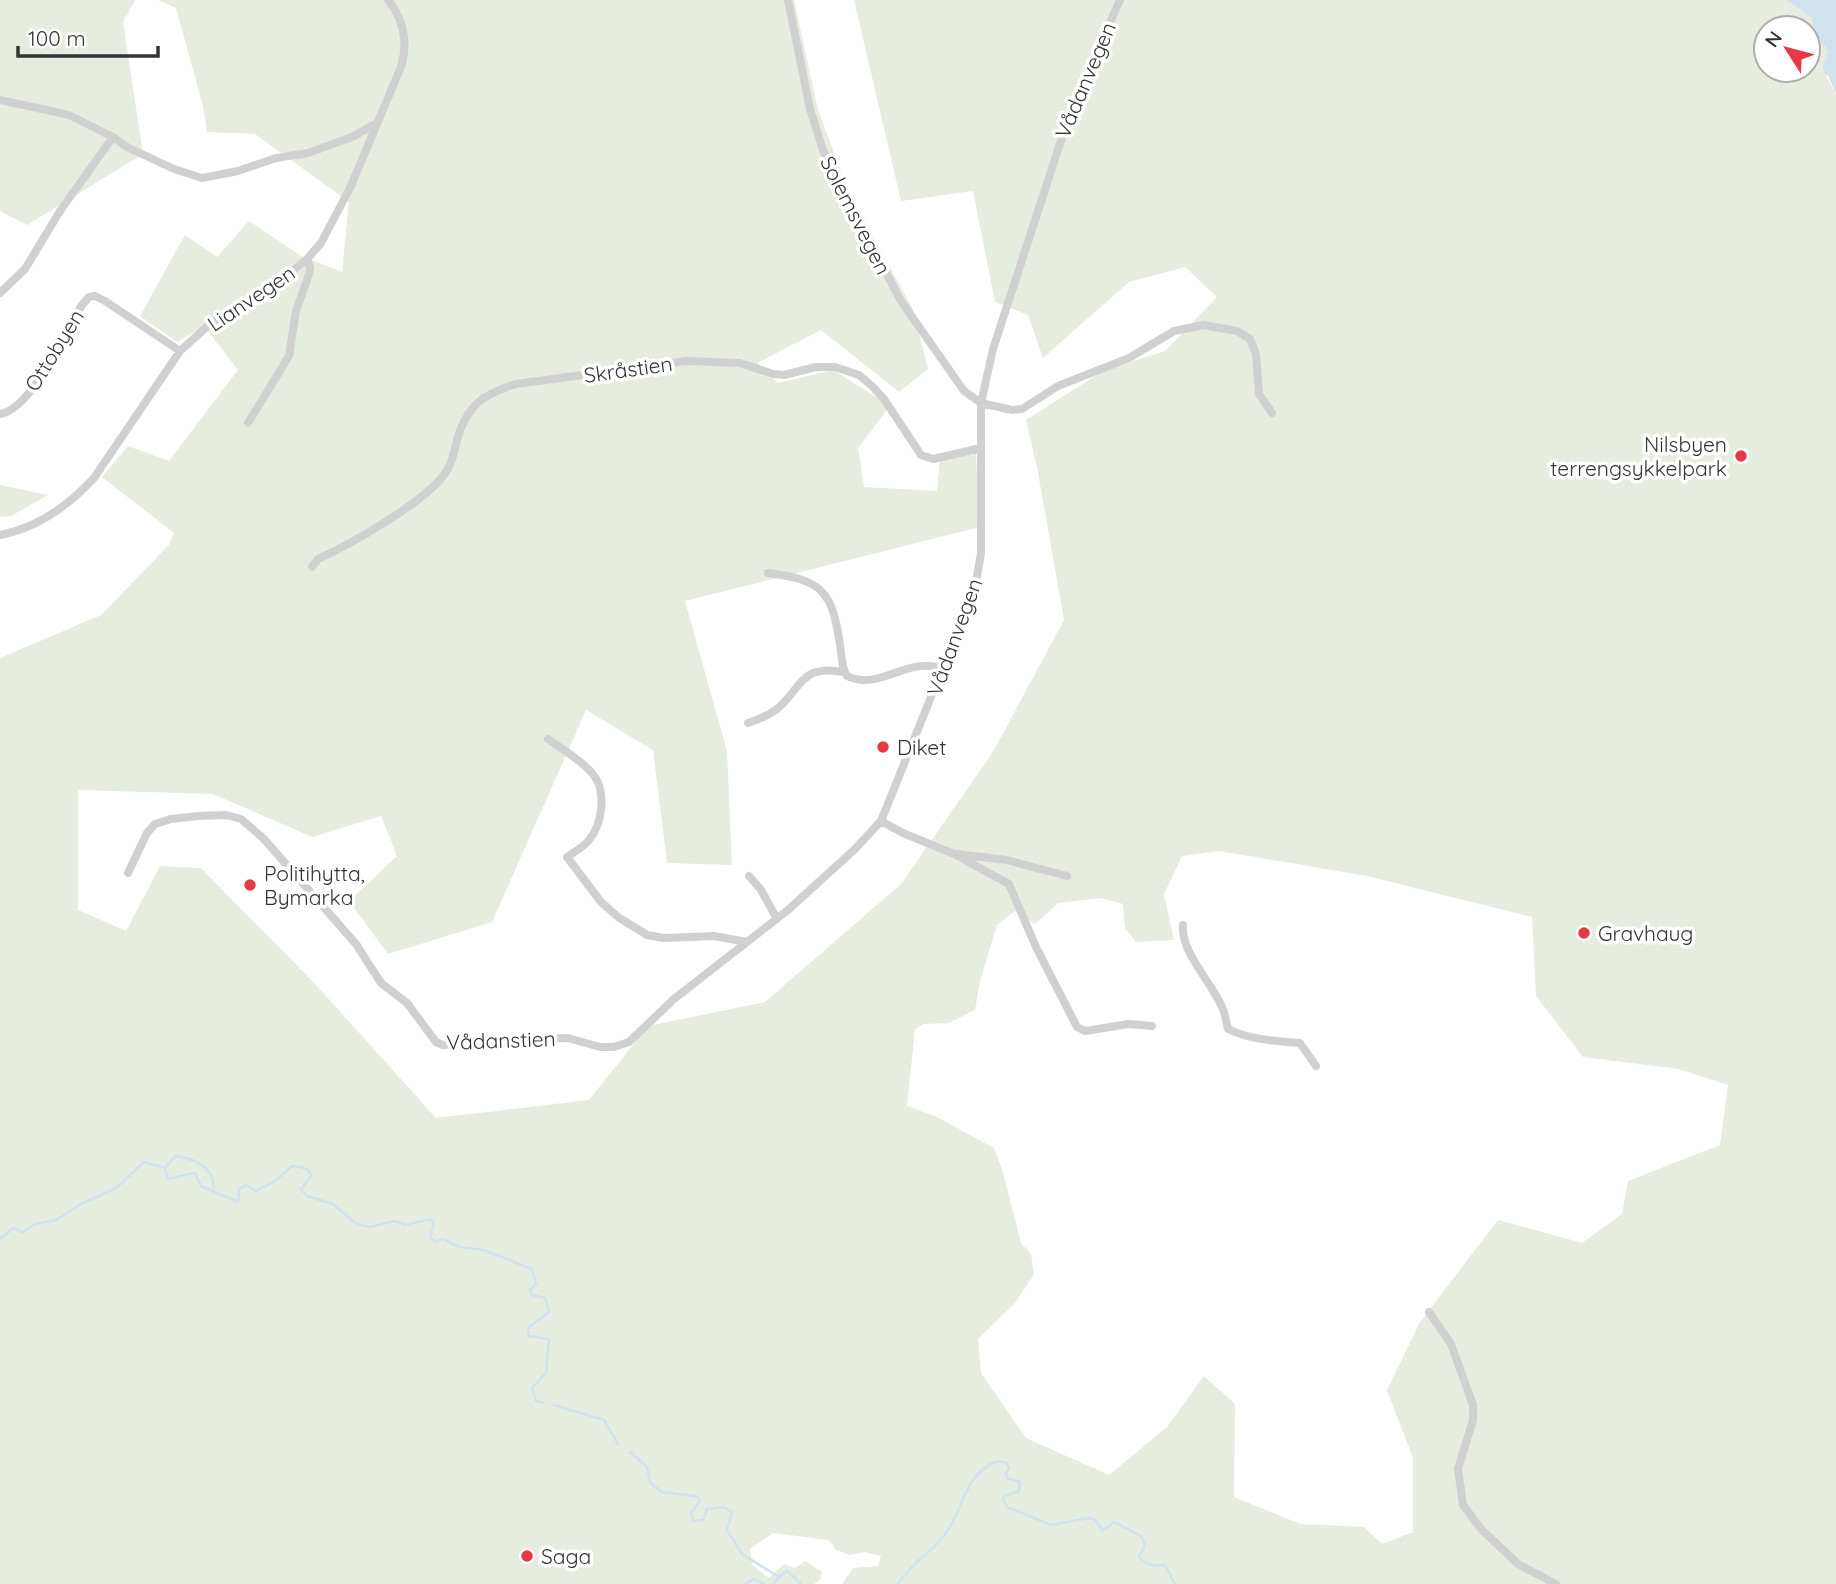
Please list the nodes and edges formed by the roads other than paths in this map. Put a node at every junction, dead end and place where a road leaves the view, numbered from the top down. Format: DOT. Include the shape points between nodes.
graph roads {
  1 [pos="388,0"];
  2 [pos="788,0"];
  3 [pos="1120,0"];
  4 [pos="0,100"];
  5 [pos="377,123"];
  6 [pos="113,137"];
  7 [pos="307,259"];
  8 [pos="0,293"];
  9 [pos="180,351"];
  10 [pos="981,403"];
  11 [pos="1272,413"];
  12 [pos="0,414"];
  13 [pos="248,423"];
  14 [pos="981,448"];
  15 [pos="0,535"];
  16 [pos="312,567"];
  17 [pos="768,573"];
  18 [pos="943,669"];
  19 [pos="844,672"];
  20 [pos="748,723"];
  21 [pos="548,740"];
  22 [pos="881,821"];
  23 [pos="954,854"];
  24 [pos="128,873"];
  25 [pos="749,876"];
  26 [pos="1068,876"];
  27 [pos="778,919"];
  28 [pos="1184,925"];
  29 [pos="747,942"];
  30 [pos="1152,1026"];
  31 [pos="629,1042"];
  32 [pos="1315,1066"];
  33 [pos="1429,1312"];
  34 [pos="1556,1584"];
  1 -- 5 [label="street, Lianvegen" via="402,26 405,48"];
  2 -- 10 [label="street, Solemsvegen" via="811,112 846,202 924,337 964,391"];
  3 -- 10 [label="street, Vådanvegen" via="1054,156 993,349"];
  4 -- 6 [label="street" via="69,115"];
  5 -- 6 [label="street" via="308,153 211,177 188,175"];
  5 -- 7 [label="street, Lianvegen" via="339,212"];
  6 -- 8 [label="street" via="24,269"];
  7 -- 9 [label="street, Lianvegen" via="210,324"];
  7 -- 13 [label="street" via="309,274 296,311 289,356"];
  9 -- 12 [label="street, Ottobyen" via="105,301 89,297 26,396"];
  9 -- 15 [label="street, Lianvegen" via="86,487 44,519"];
  10 -- 11 [label="street" via="1022,409 1058,386 1129,358 1174,331 1203,325 1237,331 1250,339 1259,394"];
  10 -- 14 [label="street, Vådanvegen"];
  14 -- 16 [label="street, Skråstien" via="933,459 921,455 872,386 835,367 783,375 740,363 686,361 516,384 492,391 469,411 449,466 430,488"];
  14 -- 18 [label="street, Vådanvegen" via="979,571"];
  17 -- 19 [label="street" via="803,579 827,599"];
  18 -- 19 [label="street" via="918,665 869,681 852,679"];
  18 -- 22 [label="street, Vådanvegen"];
  19 -- 20 [label="street" via="809,674 775,711"];
  21 -- 29 [label="street" via="585,765 599,785 602,800 595,828 588,842 567,857 601,902 637,930 655,937 714,936"];
  22 -- 23 [label="street"];
  22 -- 27 [label="street, Vådanvegen"];
  23 -- 26 [label="street" via="1006,860"];
  23 -- 30 [label="street" via="1012,888 1075,1025 1085,1031 1129,1024"];
  24 -- 31 [label="street, Vådanstien" via="155,824 198,816 233,816 248,823 269,845 356,944 376,978 408,1003 436,1042 450,1046 568,1038 614,1047"];
  25 -- 27 [label="street"];
  27 -- 29 [label="street, Vådanvegen"];
  28 -- 32 [label="street" via="1188,948 1222,1007 1228,1028 1265,1041 1300,1043"];
  29 -- 31 [label="street, Vådanvegen" via="674,999"];
  33 -- 34 [label="street" via="1451,1344 1473,1405 1458,1469 1461,1502 1480,1529 1518,1564"];
}
